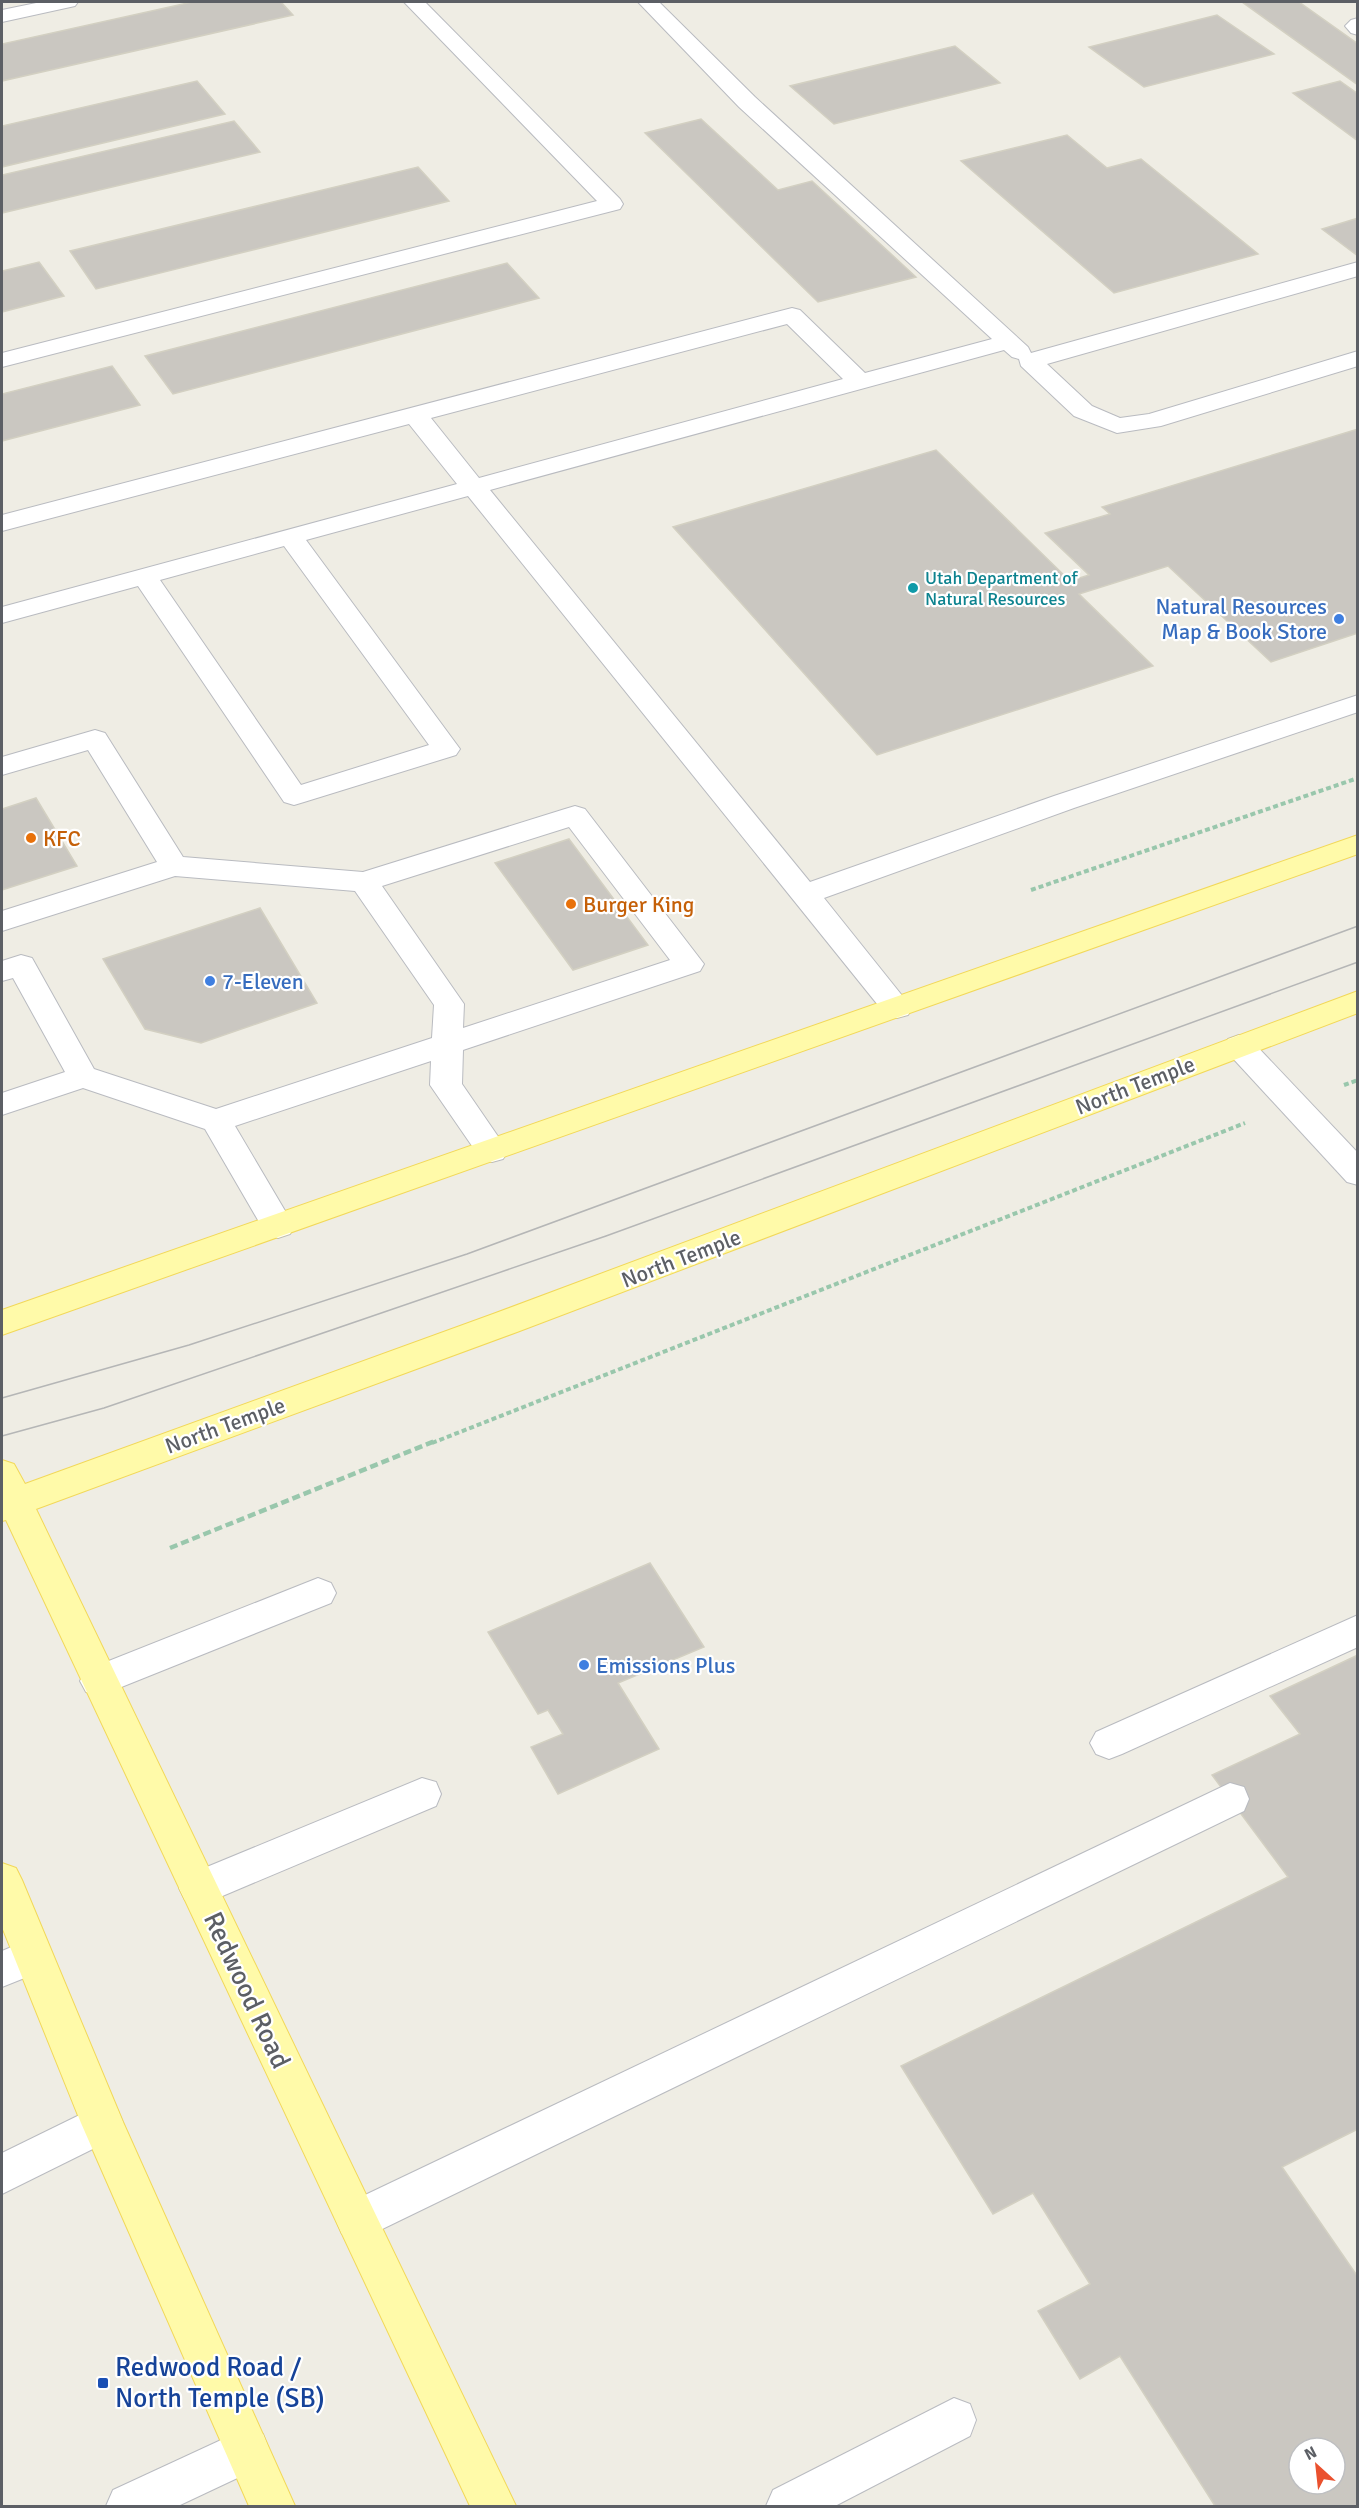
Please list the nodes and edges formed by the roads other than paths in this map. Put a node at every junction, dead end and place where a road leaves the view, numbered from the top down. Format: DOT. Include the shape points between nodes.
graph roads {
  1 [pos="68,2"];
  2 [pos="414,2"];
  3 [pos="648,2"];
  4 [pos="2,16"];
  5 [pos="1358,24"];
  6 [pos="1358,29"];
  7 [pos="1358,269"];
  8 [pos="1008,342"];
  9 [pos="1358,358"];
  10 [pos="2,360"];
  11 [pos="1030,361"];
  12 [pos="859,381"];
  13 [pos="415,415"];
  14 [pos="473,486"];
  15 [pos="2,523"];
  16 [pos="290,536"];
  17 [pos="144,576"];
  18 [pos="2,615"];
  19 [pos="1358,703"];
  20 [pos="2,766"];
  21 [pos="1358,844"];
  22 [pos="174,866"];
  23 [pos="364,882"];
  24 [pos="804,894"];
  25 [pos="2,921"];
  26 [pos="2,971"];
  27 [pos="1358,1002"];
  28 [pos="897,1008"];
  29 [pos="449,1045"];
  30 [pos="1239,1046"];
  31 [pos="83,1077"];
  32 [pos="2,1104"];
  33 [pos="216,1121"];
  34 [pos="492,1151"];
  35 [pos="1358,1174"];
  36 [pos="278,1226"];
  37 [pos="2,1323"];
  38 [pos="6,1494"];
  39 [pos="318,1593"];
  40 [pos="1358,1630"];
  41 [pos="99,1681"];
  42 [pos="1109,1743"];
  43 [pos="422,1794"];
  44 [pos="1230,1800"];
  45 [pos="2,1880"];
  46 [pos="199,1888"];
  47 [pos="17,1962"];
  48 [pos="102,2123"];
  49 [pos="2,2174"];
  50 [pos="357,2220"];
  51 [pos="954,2420"];
  52 [pos="248,2451"];
  53 [pos="129,2506"];
  54 [pos="272,2506"];
  55 [pos="493,2506"];
  56 [pos="789,2506"];
  1 -- 4 [label="lane"];
  2 -- 10 [label="lane" via="612,204"];
  3 -- 8 [label="lane" via="747,102"];
  5 -- 6 [label="lane"];
  7 -- 11 [label="lane"];
  8 -- 11 [label="lane"];
  8 -- 12 [label="lane"];
  9 -- 11 [label="lane" via="1152,420 1117,426 1083,411"];
  12 -- 13 [label="lane" via="792,315"];
  12 -- 14 [label="lane"];
  13 -- 14 [label="lane"];
  13 -- 15 [label="lane"];
  14 -- 16 [label="lane"];
  14 -- 24 [label="lane"];
  16 -- 17 [label="lane"];
  16 -- 17 [label="lane" via="446,750 294,796"];
  17 -- 18 [label="lane"];
  19 -- 24 [label="lane"];
  20 -- 22 [label="lane" via="95,739"];
  21 -- 28 [label="main road"];
  22 -- 23 [label="lane"];
  22 -- 25 [label="lane"];
  23 -- 29 [label="lane" via="449,1004"];
  23 -- 29 [label="lane" via="575,815 689,964"];
  24 -- 28 [label="lane"];
  26 -- 31 [label="lane" via="21,965"];
  27 -- 30 [label="main road, North Temple"];
  28 -- 34 [label="main road"];
  29 -- 33 [label="lane"];
  29 -- 34 [label="lane" via="446,1084"];
  30 -- 35 [label="lane"];
  30 -- 38 [label="main road, North Temple" via="527,1315"];
  31 -- 32 [label="lane"];
  31 -- 33 [label="lane"];
  33 -- 36 [label="lane"];
  34 -- 36 [label="main road"];
  36 -- 37 [label="main road"];
  38 -- 41 [label="main road, Redwood Road"];
  39 -- 41 [label="lane"];
  40 -- 42 [label="lane"];
  41 -- 46 [label="main road, Redwood Road"];
  43 -- 46 [label="lane"];
  44 -- 50 [label="lane"];
  45 -- 47 [label="main road"];
  46 -- 50 [label="main road, Redwood Road"];
  47 -- 48 [label="main road"];
  48 -- 49 [label="lane"];
  48 -- 52 [label="main road"];
  50 -- 55 [label="main road, Redwood Road"];
  51 -- 56 [label="lane"];
  52 -- 53 [label="lane"];
  52 -- 54 [label="main road"];
}
